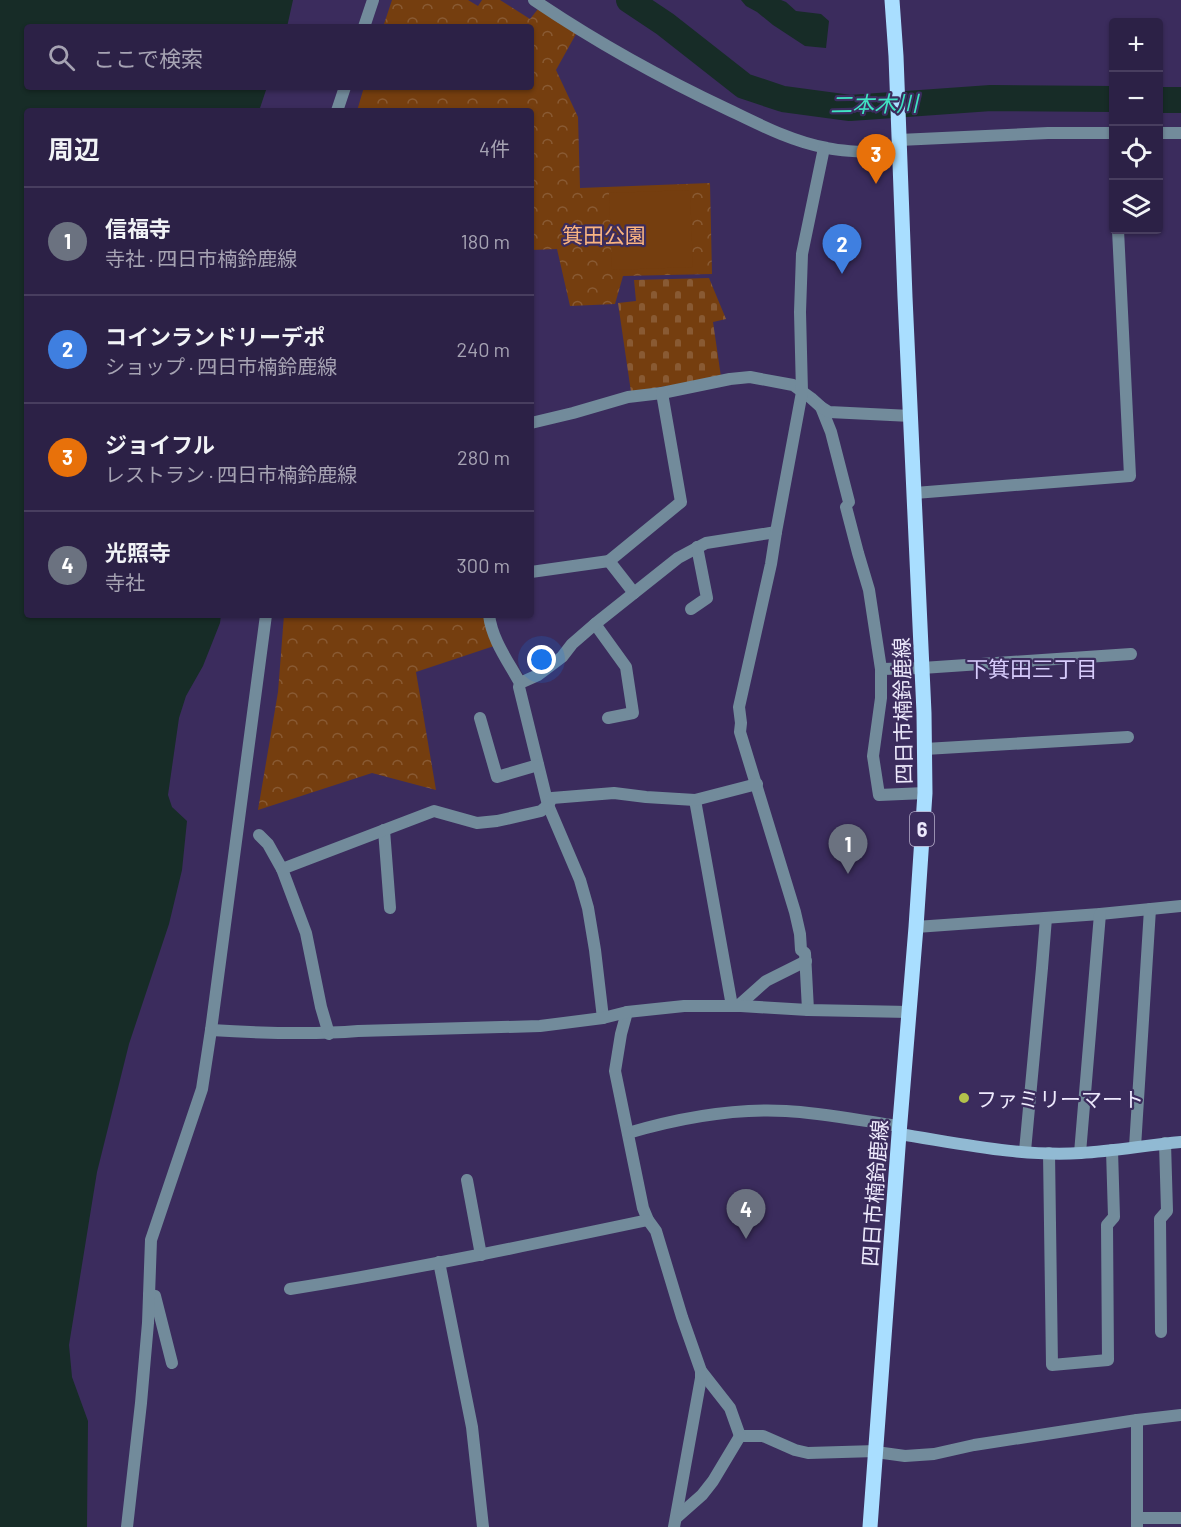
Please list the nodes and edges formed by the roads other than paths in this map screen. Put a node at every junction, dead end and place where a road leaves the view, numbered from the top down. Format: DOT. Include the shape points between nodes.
graph roads {
  1 [pos="373,0"];
  2 [pos="535,0"];
  3 [pos="892,0"];
  4 [pos="365,24"];
  5 [pos="344,90"];
  6 [pos="338,108"];
  7 [pos="1109,133"];
  8 [pos="1163,133"];
  9 [pos="1181,133"];
  10 [pos="899,141"];
  11 [pos="824,148"];
  12 [pos="1119,234"];
  13 [pos="802,392"];
  14 [pos="662,393"];
  15 [pos="821,407"];
  16 [pos="911,416"];
  17 [pos="534,422"];
  18 [pos="915,493"];
  19 [pos="776,532"];
  20 [pos="697,547"];
  21 [pos="609,561"];
  22 [pos="534,572"];
  23 [pos="634,593"];
  24 [pos="691,609"];
  25 [pos="266,618"];
  26 [pos="490,618"];
  27 [pos="595,624"];
  28 [pos="1131,654"];
  29 [pos="922,668"];
  30 [pos="881,669"];
  31 [pos="520,683"];
  32 [pos="480,718"];
  33 [pos="608,718"];
  34 [pos="1128,737"];
  35 [pos="925,749"];
  36 [pos="538,765"];
  37 [pos="757,784"];
  38 [pos="925,793"];
  39 [pos="695,800"];
  40 [pos="548,805"];
  41 [pos="384,830"];
  42 [pos="258,835"];
  43 [pos="282,869"];
  44 [pos="1181,906"];
  45 [pos="390,908"];
  46 [pos="1150,909"];
  47 [pos="1100,914"];
  48 [pos="1046,918"];
  49 [pos="916,927"];
  50 [pos="806,961"];
  51 [pos="735,1006"];
  52 [pos="808,1010"];
  53 [pos="627,1012"];
  54 [pos="909,1012"];
  55 [pos="603,1018"];
  56 [pos="211,1030"];
  57 [pos="329,1034"];
  58 [pos="899,1130"];
  59 [pos="628,1133"];
  60 [pos="1181,1142"];
  61 [pos="1165,1143"];
  62 [pos="1135,1146"];
  63 [pos="1112,1150"];
  64 [pos="1025,1151"];
  65 [pos="1049,1153"];
  66 [pos="1080,1153"];
  67 [pos="467,1180"];
  68 [pos="648,1220"];
  69 [pos="481,1255"];
  70 [pos="439,1262"];
  71 [pos="290,1289"];
  72 [pos="149,1295"];
  73 [pos="1161,1332"];
  74 [pos="172,1363"];
  75 [pos="700,1371"];
  76 [pos="1181,1415"];
  77 [pos="1137,1420"];
  78 [pos="740,1436"];
  79 [pos="876,1451"];
  80 [pos="1181,1518"];
  81 [pos="1137,1523"];
  82 [pos="675,1525"];
  83 [pos="127,1527"];
  84 [pos="483,1527"];
  85 [pos="870,1527"];
  1 -- 4 [label="street"];
  2 -- 11 [label="street" via="606,46 695,94 750,121"];
  3 -- 10 [label="main road, 四日市楠鈴鹿線 / 6"];
  5 -- 6 [label="street"];
  7 -- 10 [label="street"];
  8 -- 9 [label="street"];
  10 -- 11 [label="street" via="850,152"];
  10 -- 16 [label="main road, 四日市楠鈴鹿線 / 6"];
  11 -- 13 [label="street" via="802,254"];
  12 -- 18 [label="street" via="1130,476"];
  13 -- 14 [label="street" via="793,385 750,377"];
  13 -- 15 [label="street"];
  13 -- 19 [label="street"];
  14 -- 17 [label="street" via="628,397"];
  14 -- 21 [label="street" via="681,502"];
  15 -- 16 [label="street" via="830,412"];
  15 -- 30 [label="street" via="831,432 870,590"];
  16 -- 18 [label="main road, 四日市楠鈴鹿線 / 6"];
  18 -- 29 [label="main road, 四日市楠鈴鹿線 / 6"];
  19 -- 20 [label="street"];
  19 -- 37 [label="street" via="740,707 740,732"];
  20 -- 23 [label="street"];
  20 -- 24 [label="street" via="707,598"];
  21 -- 22 [label="street"];
  21 -- 23 [label="street"];
  23 -- 27 [label="street"];
  25 -- 56 [label="street"];
  26 -- 31 [label="street" via="495,641"];
  27 -- 31 [label="street" via="562,657"];
  27 -- 33 [label="street" via="626,667 633,713"];
  28 -- 29 [label="street"];
  29 -- 30 [label="street"];
  29 -- 35 [label="main road, 四日市楠鈴鹿線 / 6"];
  30 -- 38 [label="street" via="873,756 879,795"];
  31 -- 36 [label="street"];
  32 -- 36 [label="street" via="497,777"];
  34 -- 35 [label="street"];
  35 -- 38 [label="main road, 四日市楠鈴鹿線 / 6"];
  36 -- 40 [label="street"];
  37 -- 39 [label="street"];
  37 -- 50 [label="street"];
  38 -- 49 [label="main road, 四日市楠鈴鹿線 / 6"];
  39 -- 40 [label="street" via="614,793 552,798"];
  39 -- 51 [label="street"];
  40 -- 41 [label="street" via="541,811 477,823 434,811"];
  40 -- 55 [label="street" via="588,908"];
  41 -- 43 [label="street"];
  41 -- 45 [label="street"];
  42 -- 43 [label="street"];
  43 -- 57 [label="street" via="306,933"];
  44 -- 46 [label="street"];
  46 -- 47 [label="street"];
  46 -- 62 [label="street"];
  47 -- 48 [label="street"];
  47 -- 66 [label="street"];
  48 -- 49 [label="street"];
  48 -- 64 [label="street"];
  49 -- 54 [label="main road, 四日市楠鈴鹿線 / 6"];
  50 -- 51 [label="street" via="766,981"];
  50 -- 52 [label="street"];
  51 -- 52 [label="street"];
  51 -- 53 [label="street"];
  52 -- 54 [label="street"];
  53 -- 55 [label="street"];
  53 -- 59 [label="street" via="615,1071"];
  54 -- 58 [label="main road, 四日市楠鈴鹿線 / 6"];
  55 -- 57 [label="street" via="540,1026"];
  56 -- 57 [label="street"];
  56 -- 72 [label="street" via="202,1089 151,1240"];
  58 -- 59 [label="street" via="810,1113 753,1111 695,1117"];
  58 -- 64 [label="main road"];
  58 -- 79 [label="main road, 四日市楠鈴鹿線 / 6"];
  59 -- 68 [label="street"];
  60 -- 61 [label="main road"];
  61 -- 62 [label="main road"];
  61 -- 73 [label="street" via="1167,1211 1160,1219"];
  62 -- 63 [label="main road"];
  63 -- 65 [label="street" via="1114,1217 1107,1225 1108,1360 1052,1365"];
  63 -- 66 [label="main road"];
  64 -- 65 [label="main road"];
  65 -- 66 [label="main road"];
  67 -- 69 [label="street"];
  68 -- 69 [label="street"];
  68 -- 75 [label="street" via="656,1231"];
  69 -- 70 [label="street"];
  70 -- 71 [label="street"];
  70 -- 84 [label="street" via="472,1427"];
  72 -- 74 [label="street" via="155,1296"];
  72 -- 83 [label="street"];
  75 -- 78 [label="street" via="730,1408"];
  75 -- 82 [label="street"];
  76 -- 77 [label="street"];
  77 -- 79 [label="street" via="934,1454 905,1456"];
  77 -- 81 [label="street"];
  78 -- 79 [label="street" via="763,1436 808,1453"];
  78 -- 82 [label="street" via="713,1481"];
  79 -- 85 [label="main road, 四日市楠鈴鹿線 / 6"];
  80 -- 81 [label="street"];
}
